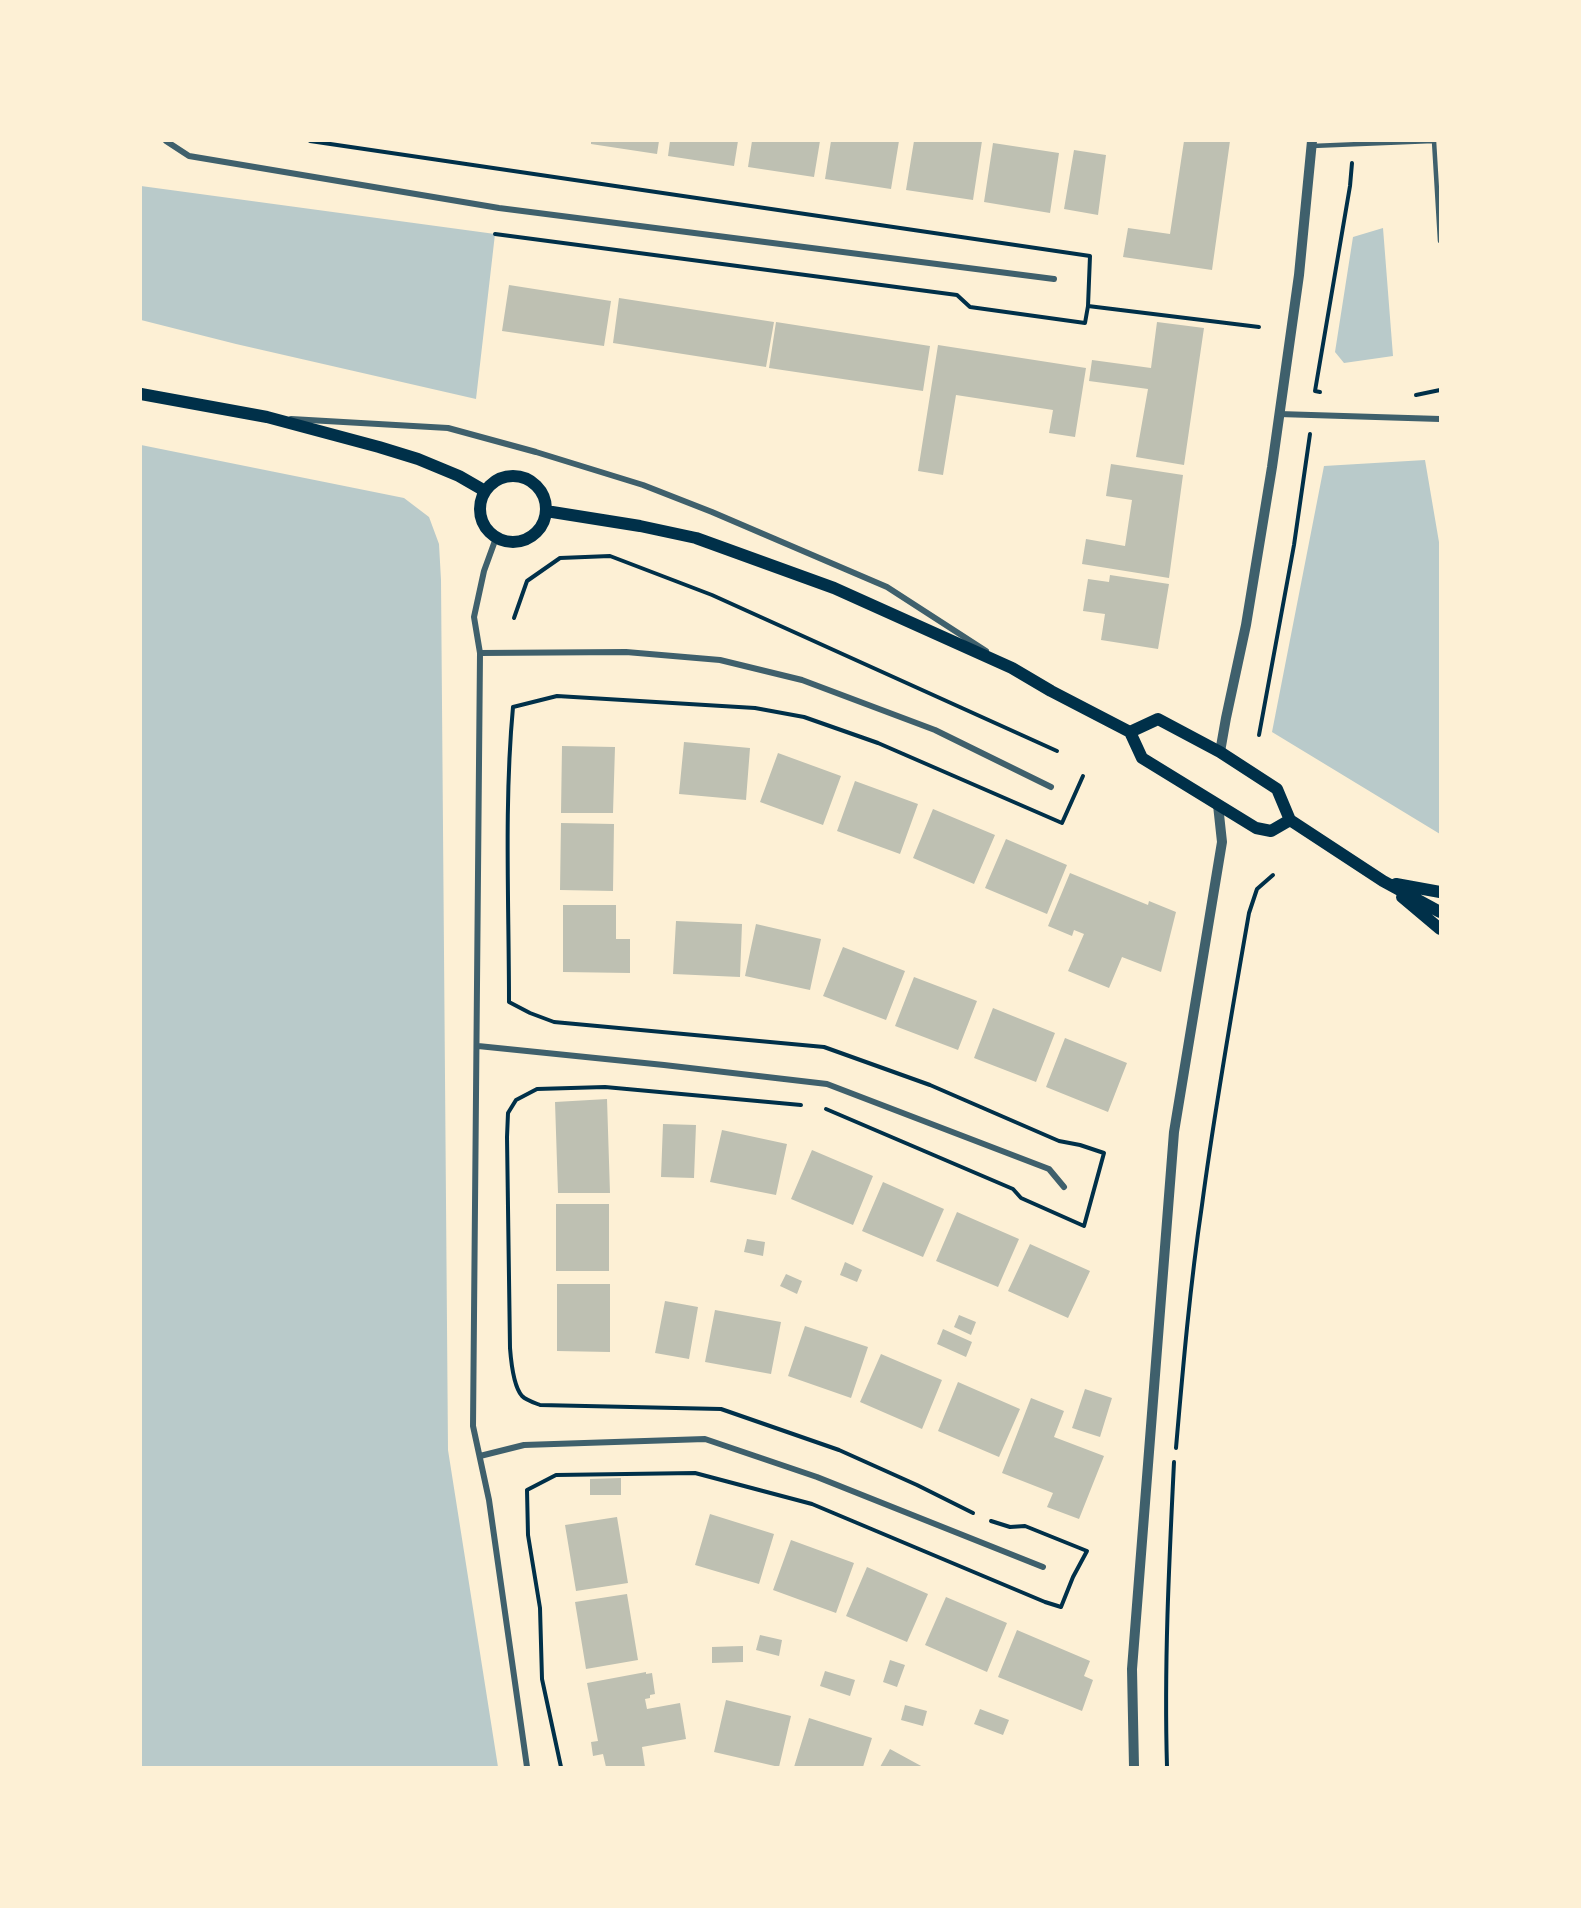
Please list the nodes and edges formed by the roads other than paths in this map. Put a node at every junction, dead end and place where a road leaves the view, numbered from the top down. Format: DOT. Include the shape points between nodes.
graph roads {
  1 [pos="166,141"];
  2 [pos="1434,141"];
  3 [pos="1312,143"];
  4 [pos="1440,241"];
  5 [pos="1054,279"];
  6 [pos="141,393"];
  7 [pos="1279,414"];
  8 [pos="267,417"];
  9 [pos="1440,419"];
  10 [pos="485,490"];
  11 [pos="546,511"];
  12 [pos="496,538"];
  13 [pos="480,653"];
  14 [pos="1012,668"];
  15 [pos="1130,732"];
  16 [pos="1220,752"];
  17 [pos="1051,787"];
  18 [pos="1218,805"];
  19 [pos="1290,820"];
  20 [pos="1383,881"];
  21 [pos="1440,892"];
  22 [pos="1440,912"];
  23 [pos="1440,929"];
  24 [pos="478,1046"];
  25 [pos="1064,1186"];
  26 [pos="480,1456"];
  27 [pos="1043,1567"];
  28 [pos="527,1767"];
  29 [pos="1134,1767"];
  1 -- 5 [label="street" via="189,156 499,208"];
  2 -- 3 [label="lane"];
  2 -- 4 [label="lane"];
  3 -- 7 [label="street" via="1299,275"];
  6 -- 8 [label="main road"];
  7 -- 9 [label="street"];
  7 -- 16 [label="street" via="1246,625"];
  8 -- 10 [label="main road" via="418,459"];
  8 -- 14 [label="street" via="448,428 643,486 888,587"];
  10 -- 11 [label="main road" via="501,478 521,477 538,488"];
  10 -- 12 [label="main road" via="480,515 483,525"];
  11 -- 12 [label="main road" via="541,527 529,539 513,543"];
  11 -- 14 [label="main road" via="696,538 834,588"];
  12 -- 13 [label="street" via="474,617"];
  13 -- 17 [label="street" via="626,652 720,660 802,680 935,730"];
  13 -- 24 [label="street"];
  14 -- 15 [label="main road"];
  15 -- 16 [label="main road" via="1158,719"];
  15 -- 18 [label="main road" via="1142,758"];
  16 -- 19 [label="main road" via="1276,789"];
  18 -- 19 [label="main road" via="1263,830 1271,831"];
  18 -- 29 [label="street" via="1222,842 1174,1132 1132,1669"];
  19 -- 20 [label="main road"];
  20 -- 21 [label="main road"];
  20 -- 22 [label="main road"];
  20 -- 23 [label="main road"];
  24 -- 25 [label="street" via="827,1084 1049,1169"];
  24 -- 26 [label="street" via="473,1425"];
  26 -- 27 [label="street" via="524,1445 705,1439 817,1477"];
  26 -- 28 [label="street"];
}
